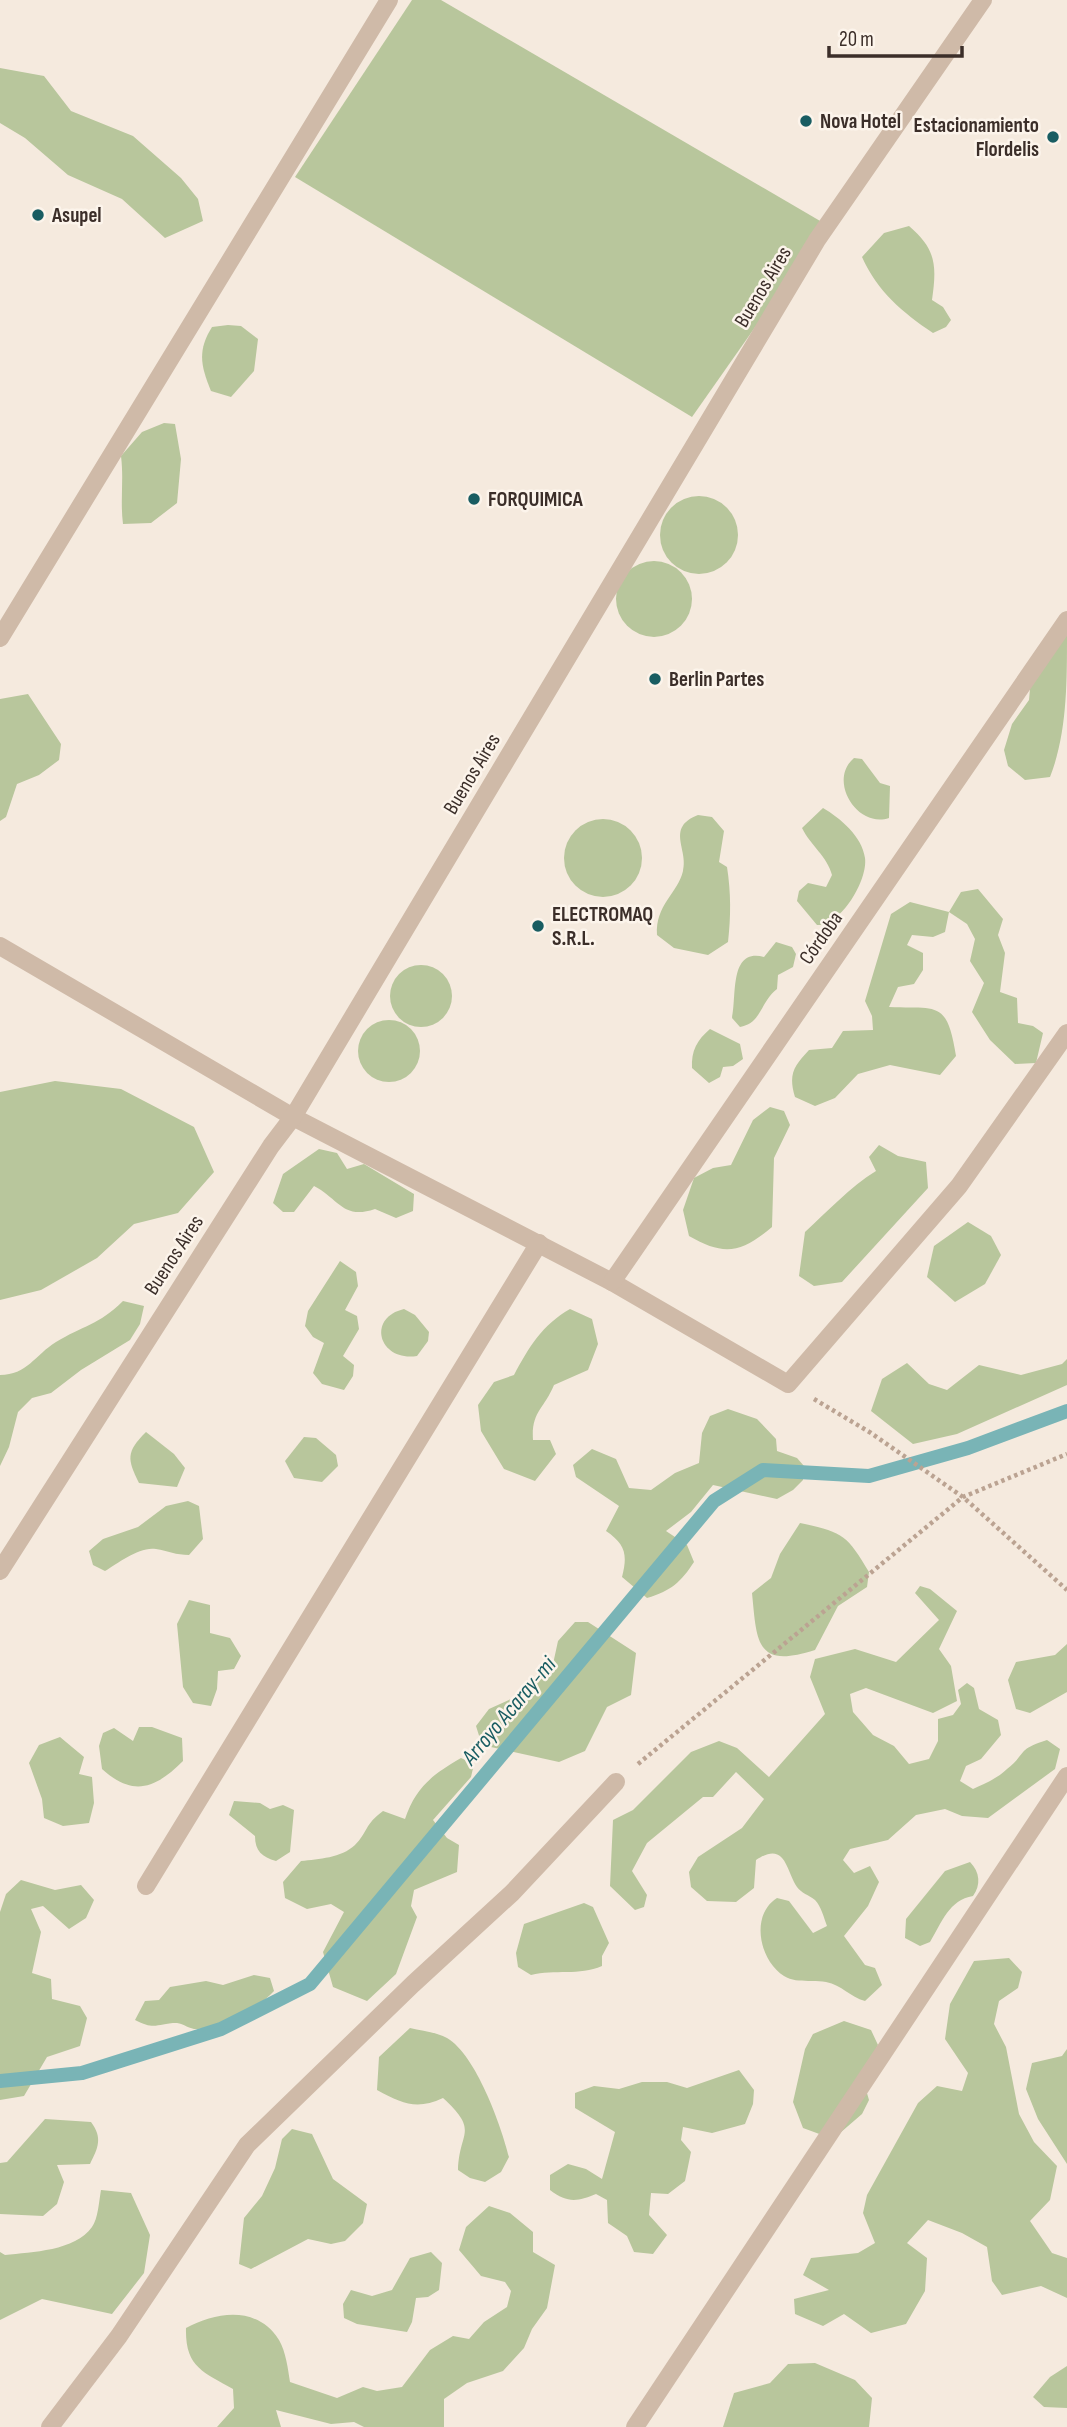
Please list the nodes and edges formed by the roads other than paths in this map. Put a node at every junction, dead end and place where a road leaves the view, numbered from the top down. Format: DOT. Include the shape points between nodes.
graph roads {
  1 [pos="389,0"];
  2 [pos="984,0"];
  3 [pos="1067,620"];
  4 [pos="0,638"];
  5 [pos="0,946"];
  6 [pos="1067,1033"];
  7 [pos="293,1117"];
  8 [pos="539,1243"];
  9 [pos="612,1282"];
  10 [pos="0,1571"];
  11 [pos="1067,1776"];
  12 [pos="616,1782"];
  13 [pos="146,1886"];
  14 [pos="50,2427"];
  15 [pos="635,2427"];
  1 -- 4 [label="street"];
  2 -- 7 [label="street, Buenos Aires" via="817,240"];
  3 -- 9 [label="street, Córdoba"];
  5 -- 7 [label="street"];
  6 -- 9 [label="street" via="960,1186 788,1384"];
  7 -- 8 [label="street"];
  7 -- 10 [label="street, Buenos Aires"];
  8 -- 9 [label="street"];
  8 -- 13 [label="street"];
  11 -- 15 [label="street"];
  12 -- 14 [label="street" via="512,1893 247,2145 119,2336"];
}
